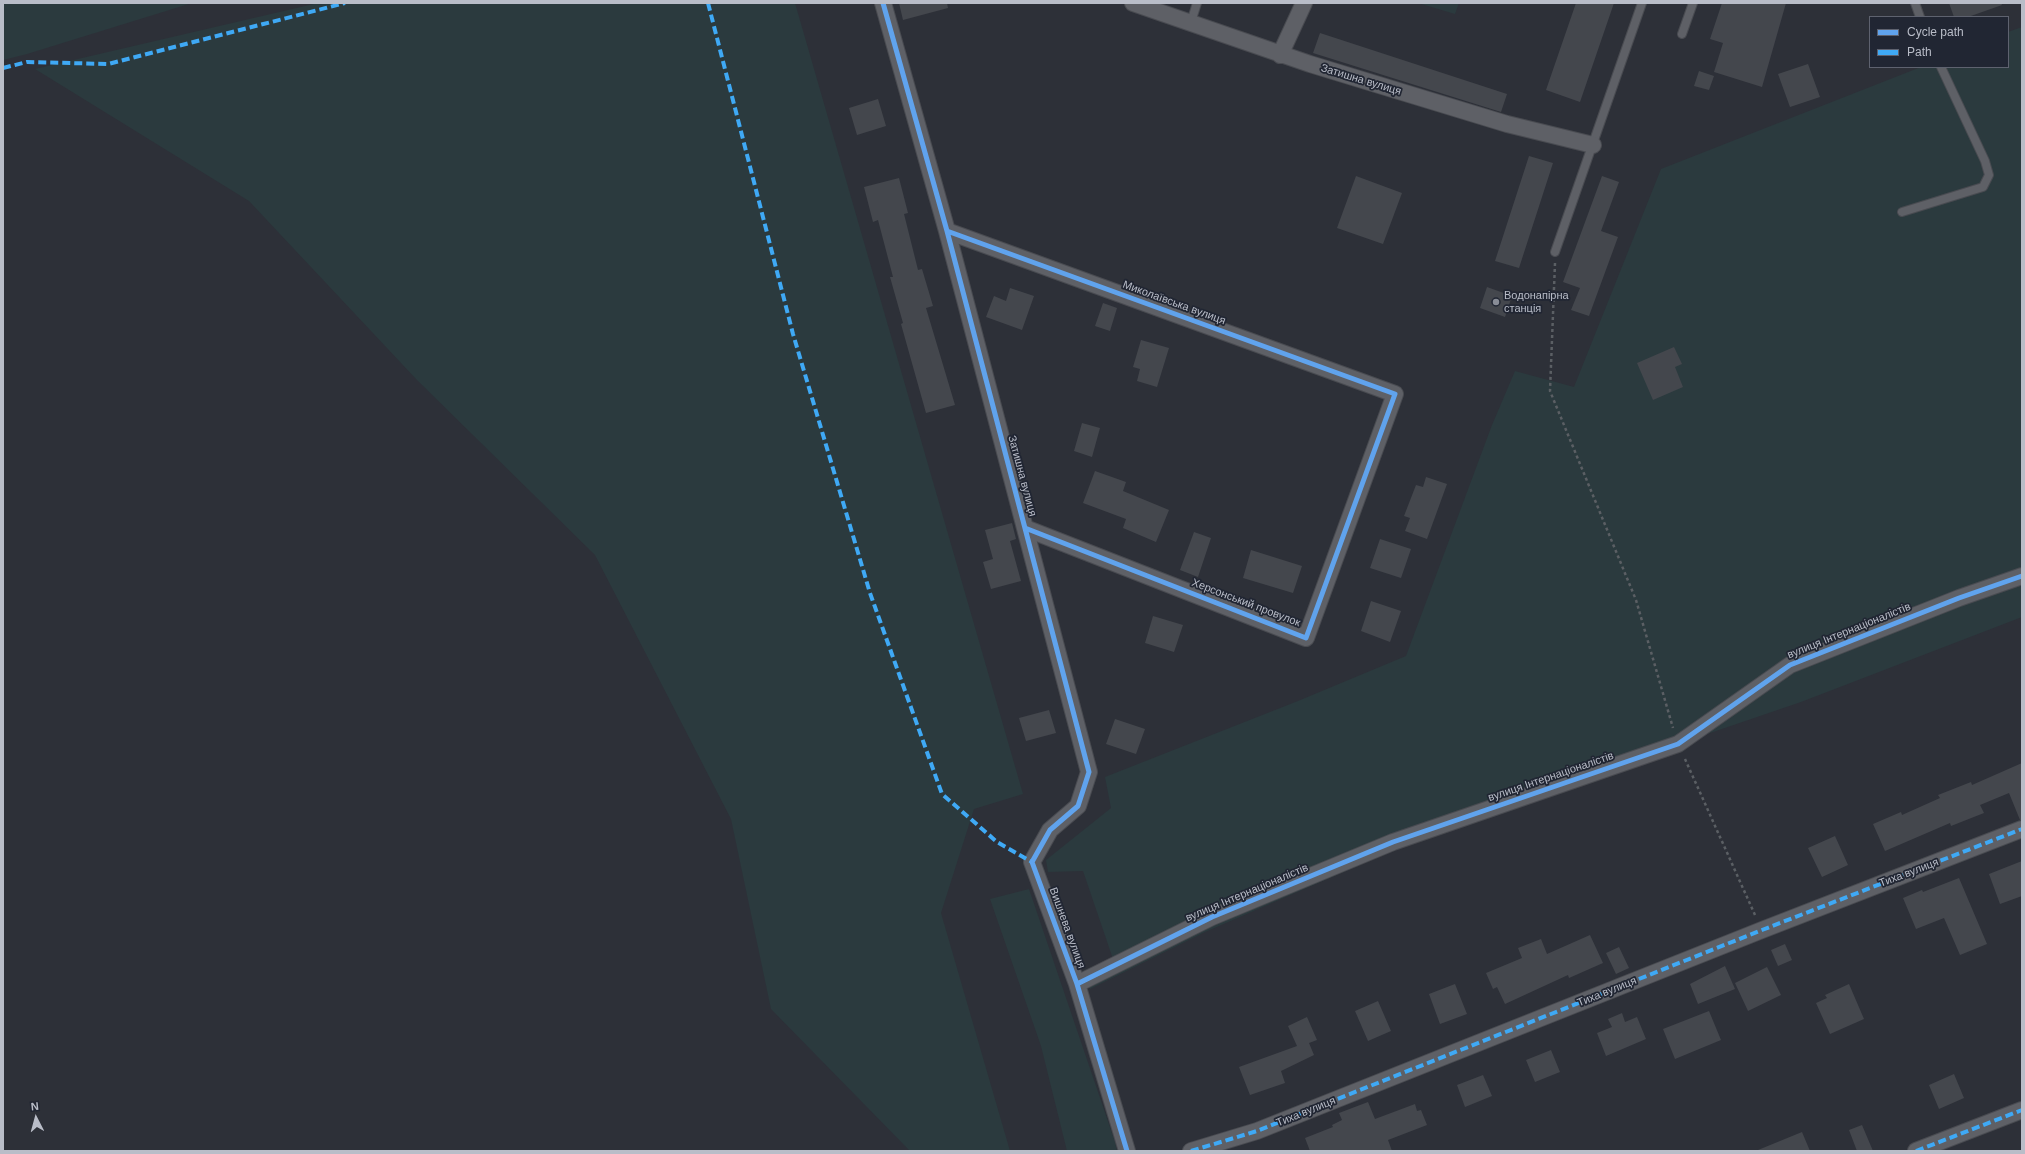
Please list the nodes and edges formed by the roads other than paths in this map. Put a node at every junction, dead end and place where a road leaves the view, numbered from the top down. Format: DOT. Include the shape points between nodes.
graph roads {
  1 [pos="882,3"];
  2 [pos="1133,3"];
  3 [pos="1198,3"];
  4 [pos="1304,3"];
  5 [pos="1642,3"];
  6 [pos="1693,3"];
  7 [pos="1915,3"];
  8 [pos="1920,16"];
  9 [pos="1191,22"];
  10 [pos="1682,34"];
  11 [pos="1280,55"];
  12 [pos="1941,68"];
  13 [pos="1593,145"];
  14 [pos="1902,212"];
  15 [pos="947,231"];
  16 [pos="1556,252"];
  17 [pos="1395,394"];
  18 [pos="1025,528"];
  19 [pos="2022,576"];
  20 [pos="1089,772"];
  21 [pos="2022,829"];
  22 [pos="1077,984"];
  23 [pos="2022,1110"];
  24 [pos="1127,1151"];
  25 [pos="1191,1151"];
  26 [pos="1916,1151"];
  1 -- 15 [label="street, Затишна вулиця"];
  2 -- 9 [label="street, Затишна вулиця"];
  3 -- 9 [label="lane"];
  4 -- 11 [label="street"];
  5 -- 13 [label="lane"];
  6 -- 10 [label="lane"];
  7 -- 8 [label="lane"];
  9 -- 11 [label="street, Затишна вулиця"];
  11 -- 13 [label="street, Затишна вулиця" via="1506,124"];
  12 -- 14 [label="lane" via="1985,161 1989,175 1983,187"];
  13 -- 16 [label="lane"];
  15 -- 17 [label="street, Миколаївська вулиця"];
  15 -- 18 [label="street, Затишна вулиця"];
  17 -- 18 [label="street, Херсонський провулок" via="1306,638"];
  18 -- 20 [label="street, Затишна вулиця"];
  19 -- 22 [label="street, вулиця Інтернаціоналістів" via="1959,598 1790,665 1678,744 1393,842 1212,917"];
  20 -- 22 [label="street, Вишнева вулиця" via="1078,806 1050,830 1032,862"];
  21 -- 25 [label="street, Тиха вулиця" via="1257,1131"];
  22 -- 24 [label="street, Вишнева вулиця"];
  23 -- 26 [label="street"];
}
